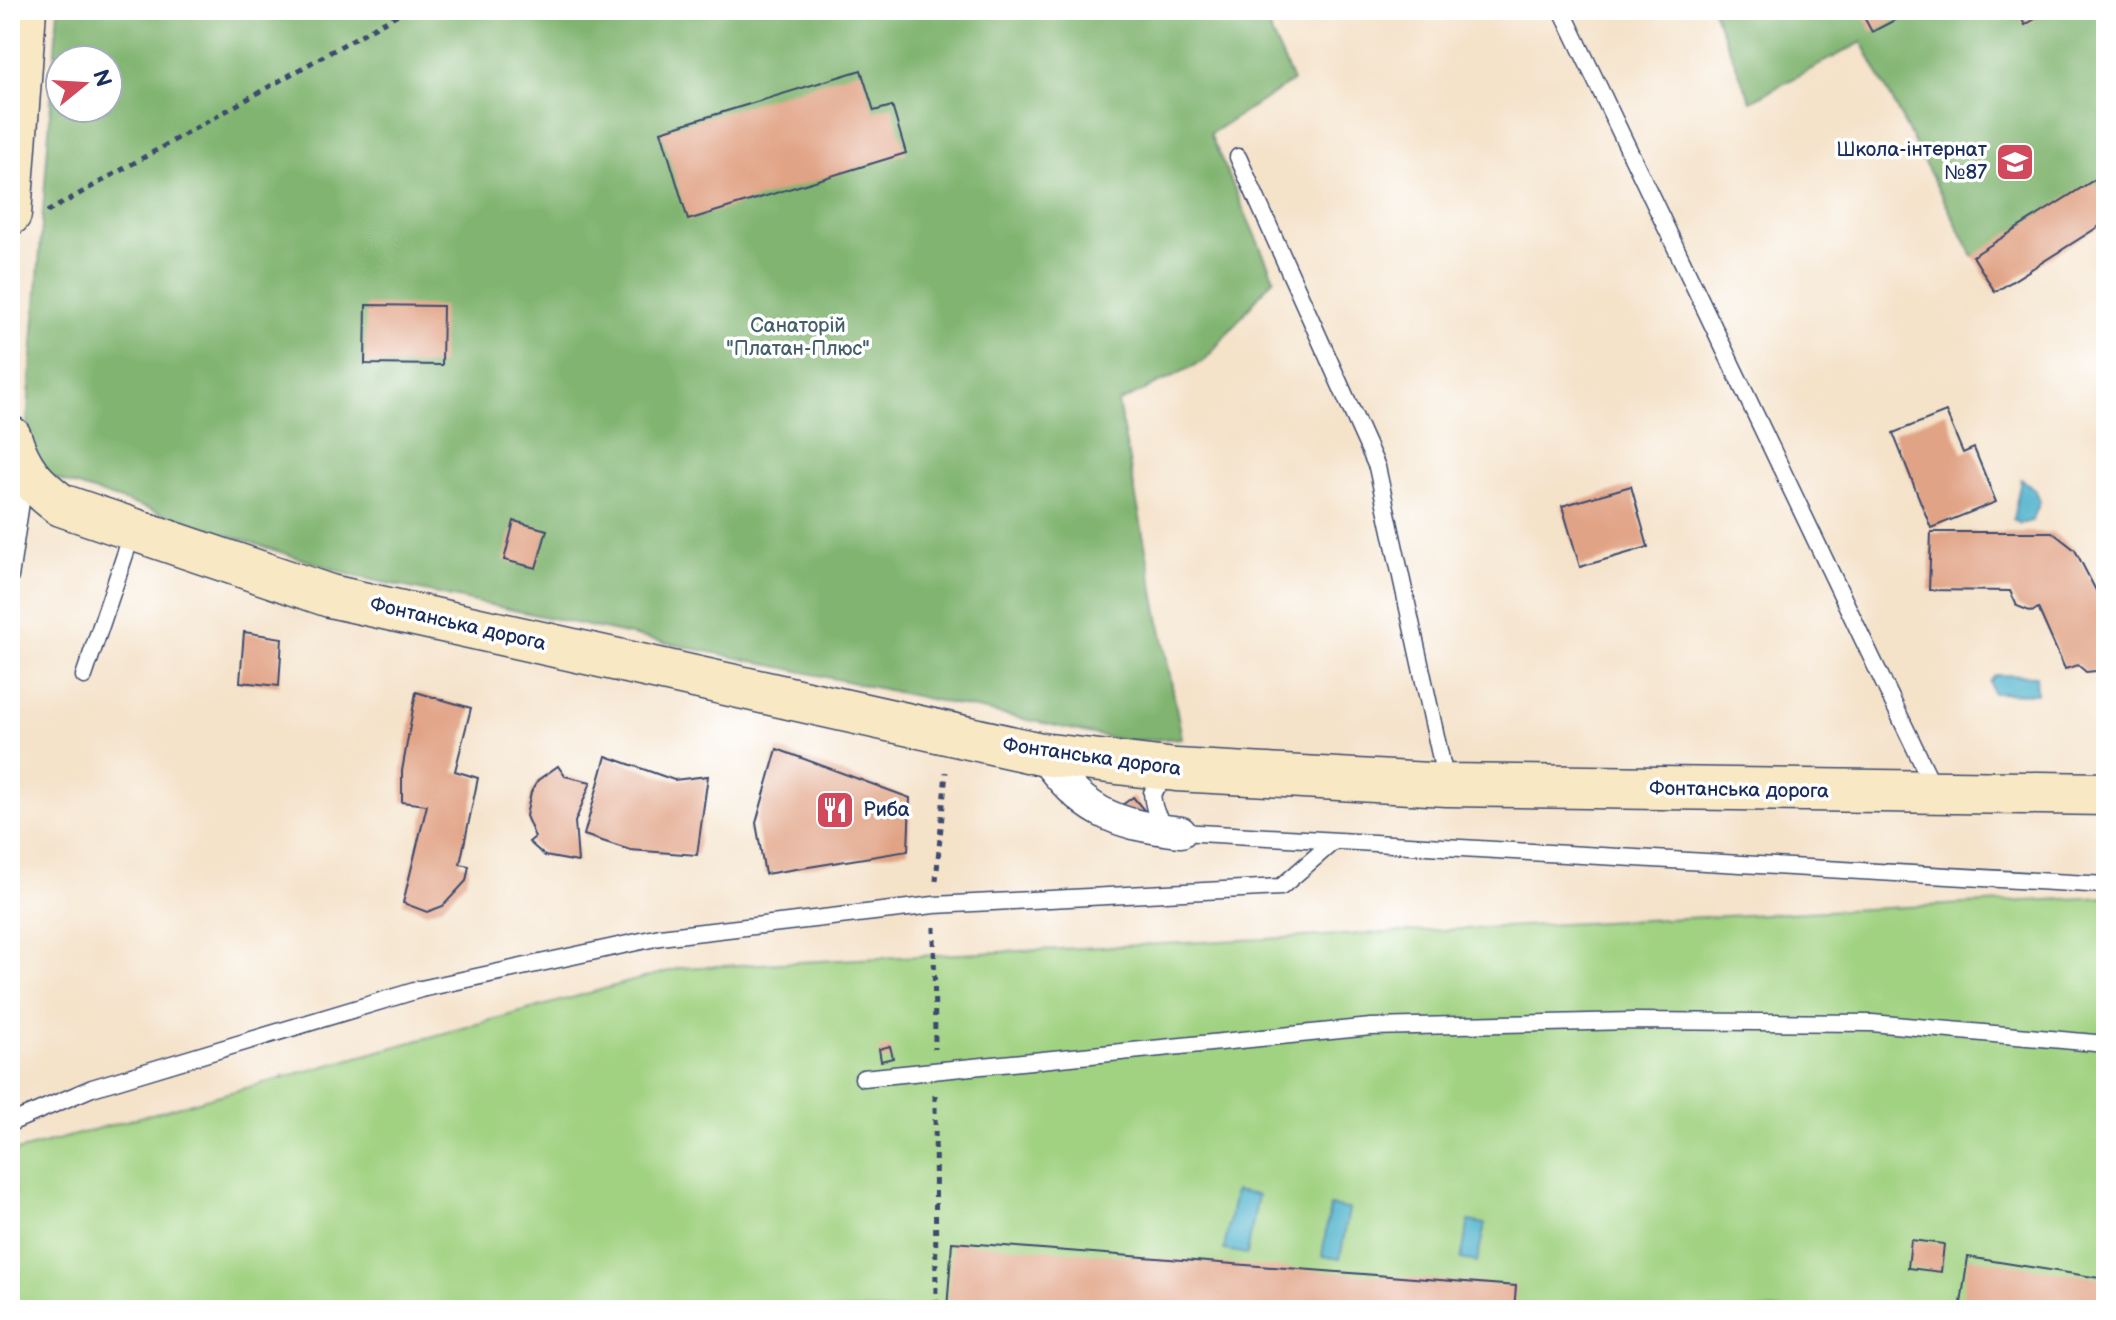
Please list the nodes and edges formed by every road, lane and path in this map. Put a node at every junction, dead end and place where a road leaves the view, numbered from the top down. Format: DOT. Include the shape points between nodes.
graph roads {
  1 [pos="25,10"];
  2 [pos="405,10"];
  3 [pos="1562,10"];
  4 [pos="1238,157"];
  5 [pos="23,216"];
  6 [pos="10,437"];
  7 [pos="41,500"];
  8 [pos="133,531"];
  9 [pos="10,577"];
  10 [pos="84,676"];
  11 [pos="949,733"];
  12 [pos="1041,754"];
  13 [pos="1176,770"];
  14 [pos="1447,785"];
  15 [pos="1937,793"];
  16 [pos="2106,794"];
  17 [pos="1181,832"];
  18 [pos="1334,841"];
  19 [pos="2106,885"];
  20 [pos="934,905"];
  21 [pos="2106,1044"];
  22 [pos="863,1078"];
  23 [pos="10,1123"];
  24 [pos="936,1243"];
  25 [pos="936,1310"];
  1 -- 5 [label="main road"];
  2 -- 5 [label="path"];
  3 -- 15 [label="lane"];
  4 -- 14 [label="lane" via="1377,467"];
  6 -- 7 [label="main road, Фонтанська дорога"];
  7 -- 8 [label="main road, Фонтанська дорога"];
  7 -- 9 [label="lane"];
  8 -- 10 [label="lane"];
  8 -- 11 [label="main road, Фонтанська дорога" via="330,596"];
  11 -- 12 [label="main road, Фонтанська дорога"];
  11 -- 20 [label="path"];
  12 -- 13 [label="main road, Фонтанська дорога"];
  12 -- 17 [label="street" via="1100,814 1139,827"];
  13 -- 14 [label="main road, Фонтанська дорога"];
  13 -- 17 [label="lane" via="1152,793 1153,810 1160,823"];
  14 -- 15 [label="main road, Фонтанська дорога"];
  15 -- 16 [label="main road, Фонтанська дорога"];
  17 -- 18 [label="lane"];
  18 -- 19 [label="lane"];
  18 -- 20 [label="lane" via="1281,887"];
  20 -- 23 [label="lane" via="660,937 421,989 92,1088"];
  21 -- 22 [label="lane" via="1872,1023 1371,1027"];
  24 -- 25 [label="path"];
}
